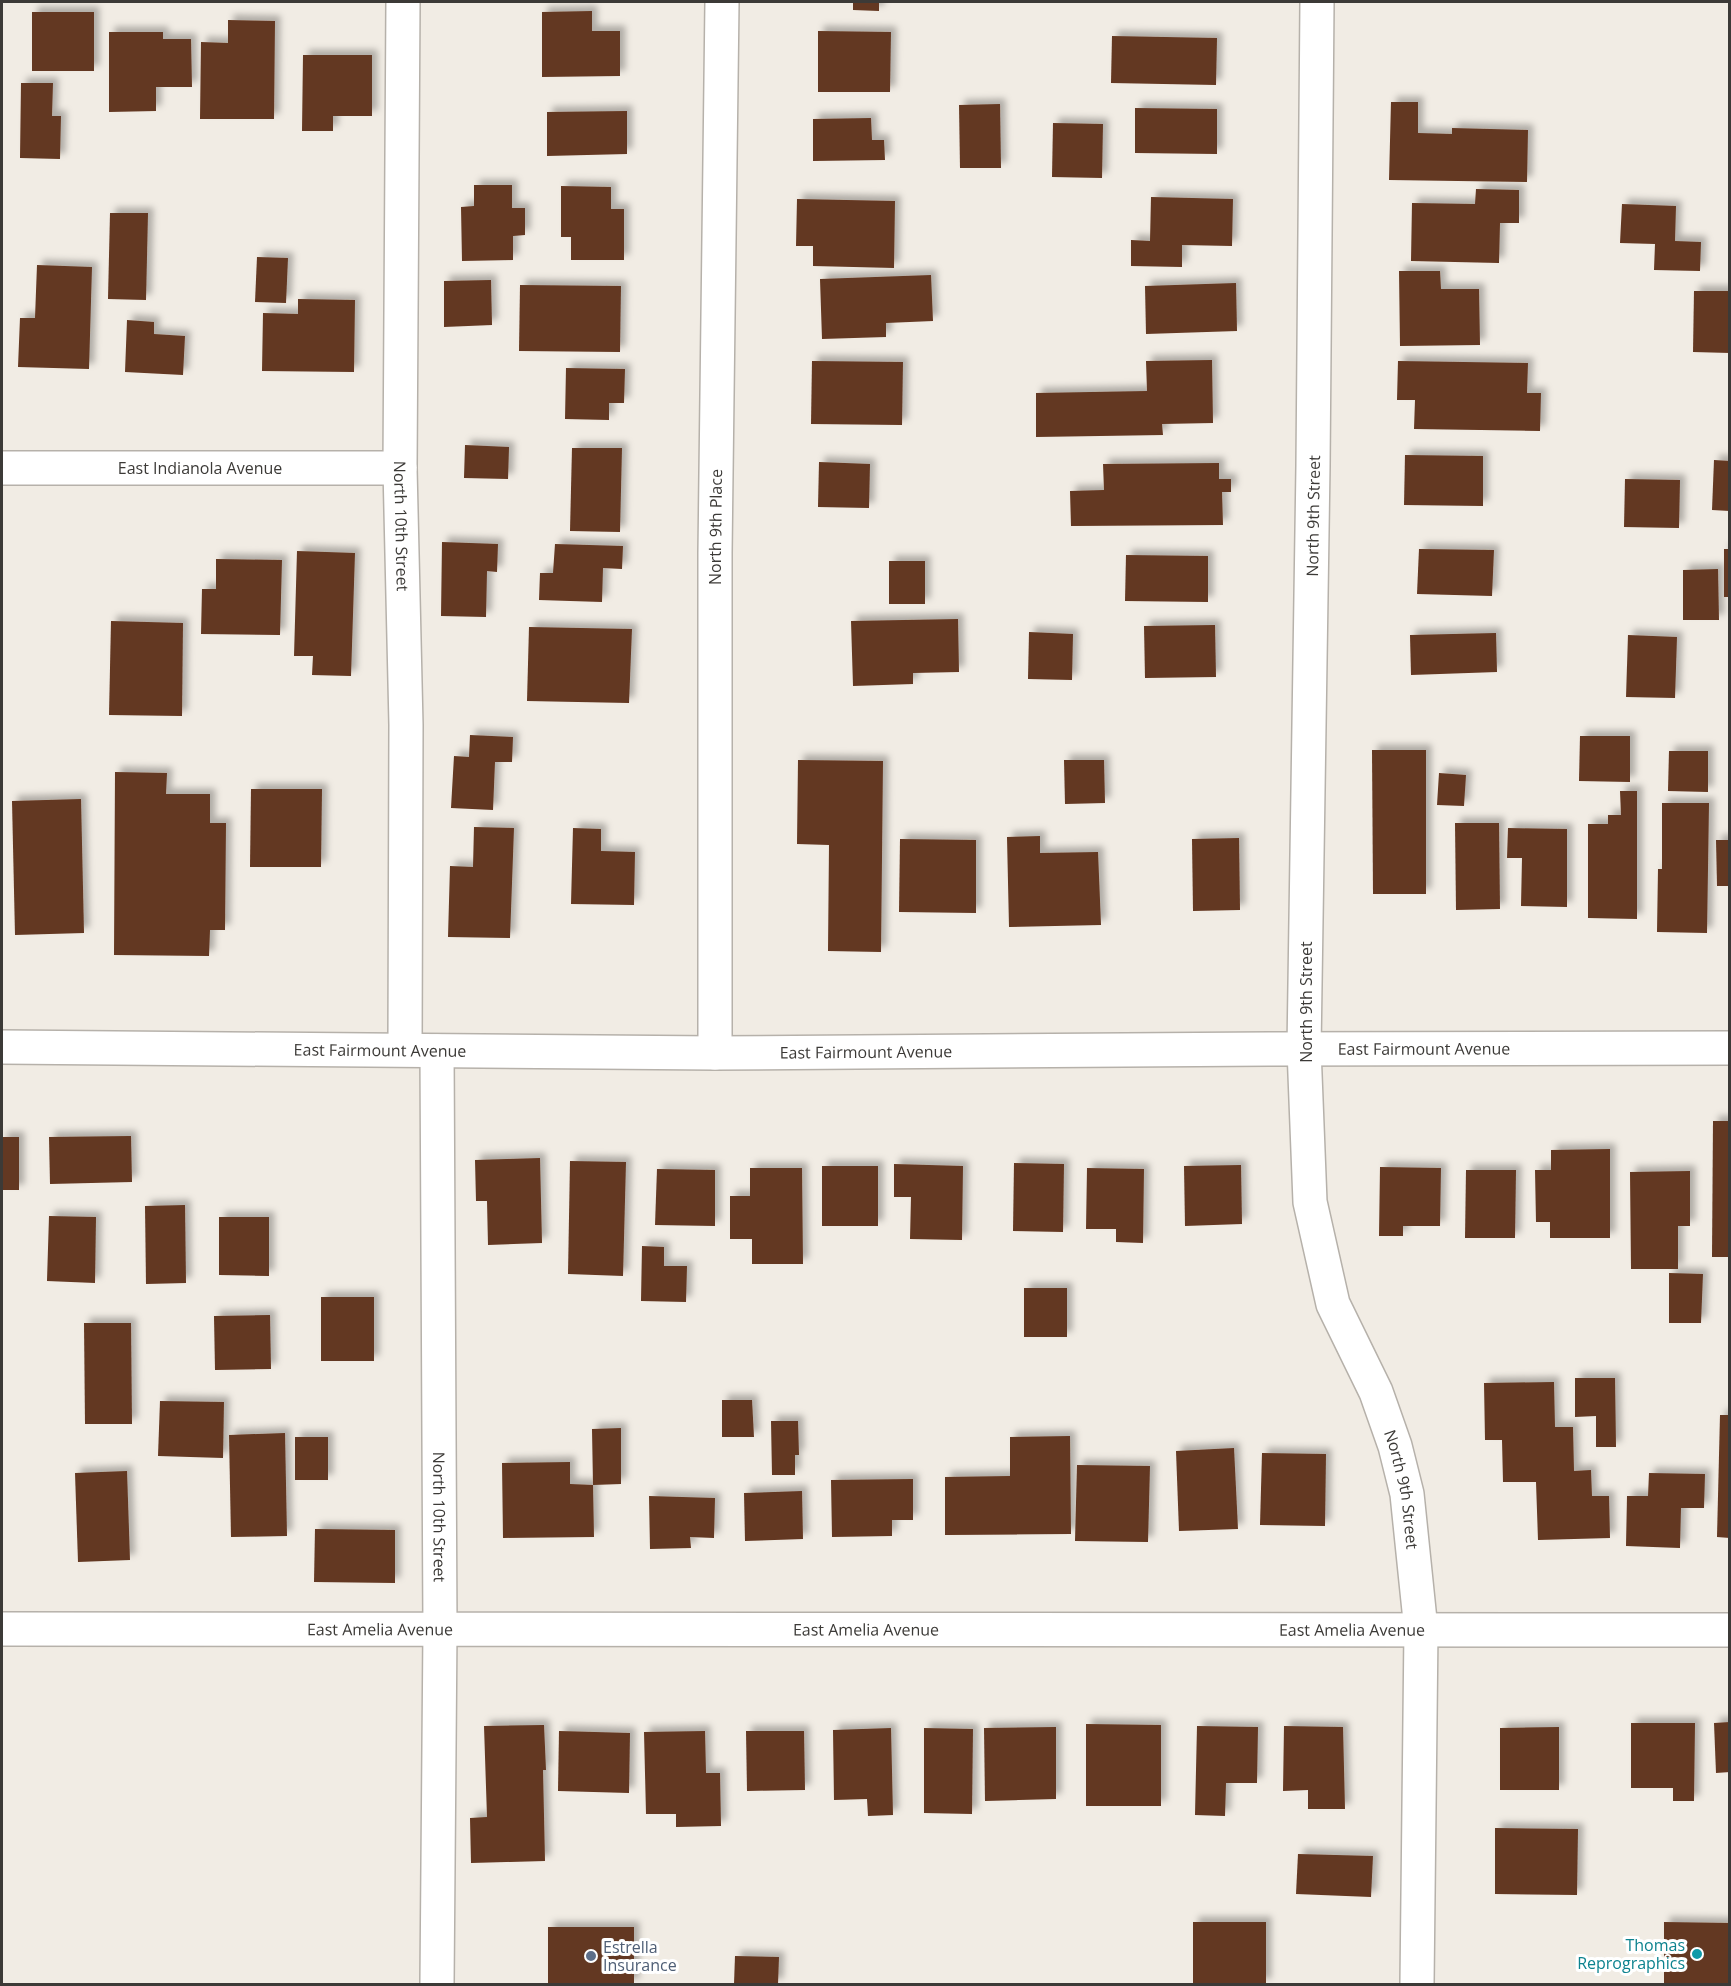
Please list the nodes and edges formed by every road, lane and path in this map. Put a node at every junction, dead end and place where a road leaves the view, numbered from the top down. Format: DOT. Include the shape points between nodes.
graph roads {
  1 [pos="403,2"];
  2 [pos="722,2"];
  3 [pos="1317,2"];
  4 [pos="2,468"];
  5 [pos="400,468"];
  6 [pos="2,1047"];
  7 [pos="1730,1048"];
  8 [pos="405,1049"];
  9 [pos="1304,1049"];
  10 [pos="437,1051"];
  11 [pos="715,1053"];
  12 [pos="2,1629"];
  13 [pos="440,1629"];
  14 [pos="1421,1630"];
  15 [pos="1730,1630"];
  16 [pos="437,1984"];
  17 [pos="1417,1984"];
  1 -- 5 [label="street, North 10th Street"];
  2 -- 11 [label="street, North 9th Place" via="715,565"];
  3 -- 9 [label="street, North 9th Street"];
  4 -- 5 [label="street, East Indianola Avenue"];
  5 -- 8 [label="street, North 10th Street" via="406,725"];
  6 -- 8 [label="street, East Fairmount Avenue"];
  7 -- 9 [label="street, East Fairmount Avenue"];
  8 -- 10 [label="street, East Fairmount Avenue"];
  9 -- 11 [label="street, East Fairmount Avenue"];
  9 -- 14 [label="street, North 9th Street" via="1310,1202 1333,1304 1376,1392 1397,1455 1407,1494"];
  10 -- 11 [label="street, East Fairmount Avenue"];
  10 -- 13 [label="street, North 10th Street"];
  12 -- 13 [label="street, East Amelia Avenue"];
  13 -- 14 [label="street, East Amelia Avenue"];
  13 -- 16 [label="street, North 10th Street"];
  14 -- 15 [label="street, East Amelia Avenue"];
  14 -- 17 [label="street, North 9th Street"];
}
